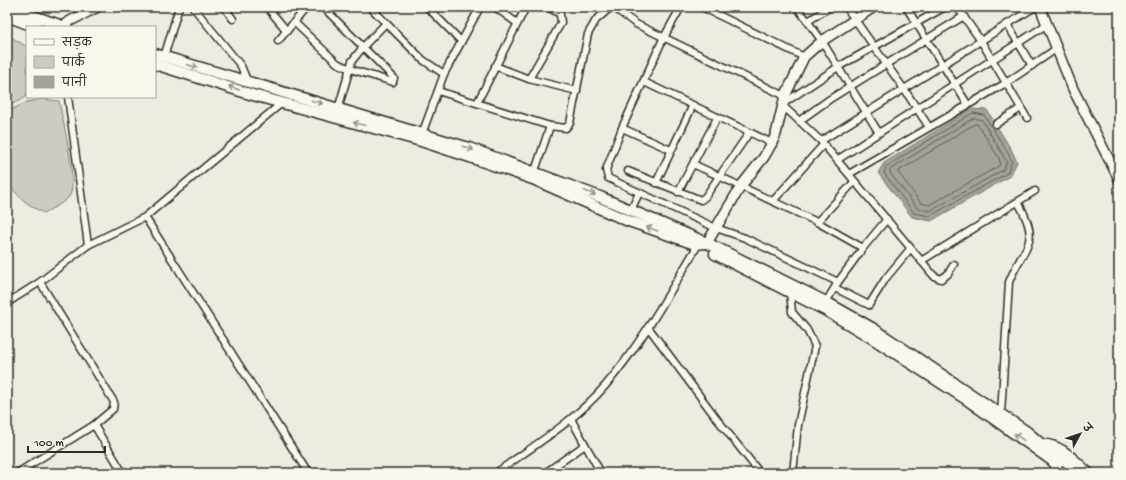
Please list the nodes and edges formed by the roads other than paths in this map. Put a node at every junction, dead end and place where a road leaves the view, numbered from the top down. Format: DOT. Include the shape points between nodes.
graph roads {
  1 [pos="7,7"];
  2 [pos="98,7"];
  3 [pos="179,7"];
  4 [pos="193,7"];
  5 [pos="224,7"];
  6 [pos="267,7"];
  7 [pos="307,7"];
  8 [pos="323,7"];
  9 [pos="370,7"];
  10 [pos="427,7"];
  11 [pos="480,7"];
  12 [pos="496,7"];
  13 [pos="526,7"];
  14 [pos="548,7"];
  15 [pos="613,7"];
  16 [pos="681,7"];
  17 [pos="702,7"];
  18 [pos="797,7"];
  19 [pos="830,7"];
  20 [pos="846,7"];
  21 [pos="874,7"];
  22 [pos="906,7"];
  23 [pos="945,7"];
  24 [pos="957,7"];
  25 [pos="1035,7"];
  26 [pos="1040,7"];
  27 [pos="7,16"];
  28 [pos="964,16"];
  29 [pos="233,19"];
  30 [pos="855,19"];
  31 [pos="294,22"];
  32 [pos="808,22"];
  33 [pos="386,23"];
  34 [pos="517,23"];
  35 [pos="916,24"];
  36 [pos="1007,24"];
  37 [pos="1046,25"];
  38 [pos="33,26"];
  39 [pos="61,26"];
  40 [pos="65,26"];
  41 [pos="287,30"];
  42 [pos="663,39"];
  43 [pos="927,40"];
  44 [pos="278,41"];
  45 [pos="461,41"];
  46 [pos="822,41"];
  47 [pos="981,41"];
  48 [pos="1018,43"];
  49 [pos="363,47"];
  50 [pos="874,47"];
  51 [pos="1056,49"];
  52 [pos="159,56"];
  53 [pos="804,57"];
  54 [pos="992,60"];
  55 [pos="156,64"];
  56 [pos="888,65"];
  57 [pos="943,65"];
  58 [pos="495,66"];
  59 [pos="1032,66"];
  60 [pos="838,67"];
  61 [pos="350,69"];
  62 [pos="444,74"];
  63 [pos="529,79"];
  64 [pos="644,82"];
  65 [pos="1006,82"];
  66 [pos="248,83"];
  67 [pos="955,84"];
  68 [pos="850,87"];
  69 [pos="904,89"];
  70 [pos="438,91"];
  71 [pos="577,91"];
  72 [pos="291,94"];
  73 [pos="68,98"];
  74 [pos="784,102"];
  75 [pos="282,103"];
  76 [pos="477,103"];
  77 [pos="693,105"];
  78 [pos="968,105"];
  79 [pos="1021,108"];
  80 [pos="338,109"];
  81 [pos="917,109"];
  82 [pos="866,113"];
  83 [pos="717,118"];
  84 [pos="1027,118"];
  85 [pos="799,121"];
  86 [pos="996,124"];
  87 [pos="550,126"];
  88 [pos="929,127"];
  89 [pos="622,128"];
  90 [pos="749,133"];
  91 [pos="879,133"];
  92 [pos="422,134"];
  93 [pos="772,143"];
  94 [pos="822,143"];
  95 [pos="671,150"];
  96 [pos="837,160"];
  97 [pos="693,164"];
  98 [pos="535,171"];
  99 [pos="628,171"];
  100 [pos="849,174"];
  101 [pos="719,176"];
  102 [pos="1119,179"];
  103 [pos="854,182"];
  104 [pos="656,183"];
  105 [pos="741,186"];
  106 [pos="1035,191"];
  107 [pos="678,192"];
  108 [pos="635,200"];
  109 [pos="773,201"];
  110 [pos="1018,202"];
  111 [pos="145,217"];
  112 [pos="887,219"];
  113 [pos="817,222"];
  114 [pos="716,228"];
  115 [pos="702,244"];
  116 [pos="88,245"];
  117 [pos="863,248"];
  118 [pos="910,249"];
  119 [pos="921,262"];
  120 [pos="954,264"];
  121 [pos="40,282"];
  122 [pos="838,282"];
  123 [pos="835,288"];
  124 [pos="790,292"];
  125 [pos="826,302"];
  126 [pos="7,303"];
  127 [pos="648,327"];
  128 [pos="1001,414"];
  129 [pos="571,419"];
  130 [pos="94,424"];
  131 [pos="1043,444"];
  132 [pos="585,445"];
  133 [pos="1065,469"];
  134 [pos="17,473"];
  135 [pos="123,473"];
  136 [pos="308,473"];
  137 [pos="496,473"];
  138 [pos="545,473"];
  139 [pos="601,473"];
  140 [pos="760,473"];
  141 [pos="793,473"];
  142 [pos="1079,473"];
  143 [pos="1089,473"];
  1 -- 39 [label="main road"];
  2 -- 40 [label="street"];
  3 -- 52 [label="street"];
  4 -- 66 [label="street" via="241,66"];
  5 -- 29 [label="street"];
  6 -- 41 [label="street"];
  7 -- 31 [label="street"];
  8 -- 49 [label="street"];
  9 -- 33 [label="street"];
  10 -- 45 [label="street"];
  11 -- 45 [label="street"];
  12 -- 34 [label="street"];
  13 -- 34 [label="street"];
  14 -- 63 [label="street" via="560,14 562,23"];
  15 -- 42 [label="street" via="620,14"];
  15 -- 71 [label="street" via="596,20 588,34"];
  16 -- 42 [label="street"];
  17 -- 53 [label="street"];
  18 -- 32 [label="street"];
  19 -- 32 [label="street"];
  20 -- 30 [label="street"];
  21 -- 30 [label="street"];
  22 -- 35 [label="street"];
  23 -- 35 [label="street"];
  24 -- 28 [label="street"];
  25 -- 36 [label="street"];
  26 -- 37 [label="street"];
  27 -- 38 [label="main road"];
  28 -- 43 [label="street"];
  28 -- 47 [label="street"];
  30 -- 46 [label="street"];
  30 -- 50 [label="street"];
  31 -- 41 [label="street"];
  31 -- 61 [label="street" via="326,54"];
  32 -- 46 [label="street"];
  33 -- 49 [label="street"];
  33 -- 62 [label="street" via="424,60"];
  34 -- 58 [label="street"];
  35 -- 43 [label="street"];
  35 -- 50 [label="street"];
  36 -- 47 [label="street"];
  36 -- 48 [label="street"];
  37 -- 48 [label="street"];
  37 -- 51 [label="street"];
  41 -- 44 [label="street"];
  42 -- 64 [label="street"];
  42 -- 74 [label="street"];
  43 -- 56 [label="street"];
  43 -- 57 [label="street"];
  45 -- 62 [label="street"];
  46 -- 53 [label="street"];
  46 -- 60 [label="street"];
  47 -- 54 [label="street"];
  47 -- 57 [label="street"];
  48 -- 54 [label="street"];
  48 -- 59 [label="street"];
  49 -- 61 [label="street"];
  49 -- 61 [label="street" via="395,81"];
  50 -- 56 [label="street"];
  50 -- 60 [label="street"];
  51 -- 59 [label="street"];
  51 -- 102 [label="street" via="1073,89"];
  52 -- 66 [label="main road, one-way"];
  53 -- 74 [label="street"];
  54 -- 65 [label="street"];
  54 -- 67 [label="street"];
  75 -- 55 [label="main road, one-way"];
  56 -- 68 [label="street"];
  56 -- 69 [label="street"];
  57 -- 67 [label="street"];
  57 -- 69 [label="street"];
  58 -- 63 [label="street"];
  58 -- 76 [label="street"];
  59 -- 65 [label="street"];
  60 -- 68 [label="street"];
  60 -- 74 [label="street"];
  61 -- 80 [label="street"];
  62 -- 70 [label="street"];
  63 -- 71 [label="street"];
  64 -- 77 [label="street"];
  64 -- 89 [label="street"];
  65 -- 78 [label="street"];
  65 -- 79 [label="street"];
  66 -- 72 [label="main road"];
  67 -- 78 [label="street"];
  67 -- 81 [label="street"];
  68 -- 82 [label="street"];
  68 -- 85 [label="street"];
  69 -- 81 [label="street"];
  69 -- 82 [label="street"];
  70 -- 76 [label="street"];
  70 -- 92 [label="street"];
  71 -- 87 [label="street" via="569,126"];
  72 -- 75 [label="street"];
  72 -- 80 [label="main road, one-way"];
  73 -- 116 [label="street"];
  74 -- 85 [label="street"];
  74 -- 93 [label="street"];
  75 -- 111 [label="street"];
  115 -- 75 [label="main road, one-way" via="626,220 533,179 421,141"];
  76 -- 87 [label="street"];
  77 -- 83 [label="street"];
  77 -- 95 [label="street"];
  78 -- 88 [label="street"];
  79 -- 84 [label="street"];
  79 -- 86 [label="street"];
  80 -- 92 [label="main road"];
  81 -- 88 [label="street"];
  81 -- 91 [label="street"];
  82 -- 91 [label="street"];
  82 -- 94 [label="street"];
  83 -- 90 [label="street"];
  83 -- 97 [label="street"];
  85 -- 94 [label="street"];
  87 -- 98 [label="street"];
  88 -- 100 [label="street"];
  89 -- 95 [label="street"];
  89 -- 108 [label="street" via="606,170 612,181"];
  90 -- 93 [label="street"];
  90 -- 101 [label="street"];
  91 -- 96 [label="street"];
  92 -- 98 [label="main road, one-way"];
  93 -- 105 [label="street"];
  94 -- 96 [label="street"];
  94 -- 109 [label="street"];
  95 -- 104 [label="street"];
  96 -- 100 [label="street"];
  97 -- 101 [label="street"];
  97 -- 107 [label="street"];
  98 -- 108 [label="main road, one-way"];
  99 -- 104 [label="street"];
  100 -- 103 [label="street"];
  101 -- 105 [label="street"];
  101 -- 107 [label="street" via="701,200"];
  103 -- 112 [label="street"];
  103 -- 113 [label="street"];
  104 -- 107 [label="street"];
  105 -- 109 [label="street"];
  105 -- 114 [label="street"];
  106 -- 110 [label="street"];
  108 -- 114 [label="street"];
  108 -- 115 [label="main road"];
  109 -- 113 [label="street"];
  110 -- 119 [label="street"];
  110 -- 128 [label="street" via="1030,233 1024,255 1009,282"];
  111 -- 116 [label="street"];
  111 -- 136 [label="street"];
  112 -- 117 [label="street"];
  112 -- 118 [label="street"];
  113 -- 117 [label="street"];
  114 -- 115 [label="street"];
  114 -- 122 [label="street" via="745,238"];
  115 -- 124 [label="main road"];
  115 -- 125 [label="main road"];
  115 -- 127 [label="street"];
  116 -- 121 [label="street"];
  117 -- 122 [label="street"];
  118 -- 119 [label="street"];
  118 -- 123 [label="street" via="868,305"];
  119 -- 120 [label="street" via="941,280"];
  121 -- 126 [label="street"];
  121 -- 130 [label="street" via="114,402 113,409"];
  122 -- 123 [label="street"];
  123 -- 125 [label="street"];
  133 -- 124 [label="main road, one-way" via="919,368"];
  124 -- 141 [label="street" via="792,312 807,330 815,346 798,425"];
  125 -- 128 [label="main road" via="872,328"];
  127 -- 129 [label="street" via="605,387"];
  127 -- 140 [label="street"];
  128 -- 131 [label="main road"];
  129 -- 132 [label="street"];
  129 -- 137 [label="street"];
  130 -- 134 [label="street"];
  130 -- 135 [label="street"];
  131 -- 133 [label="main road"];
  131 -- 143 [label="street" via="1058,447"];
  132 -- 138 [label="street"];
  132 -- 139 [label="street"];
  133 -- 142 [label="main road"];
}
